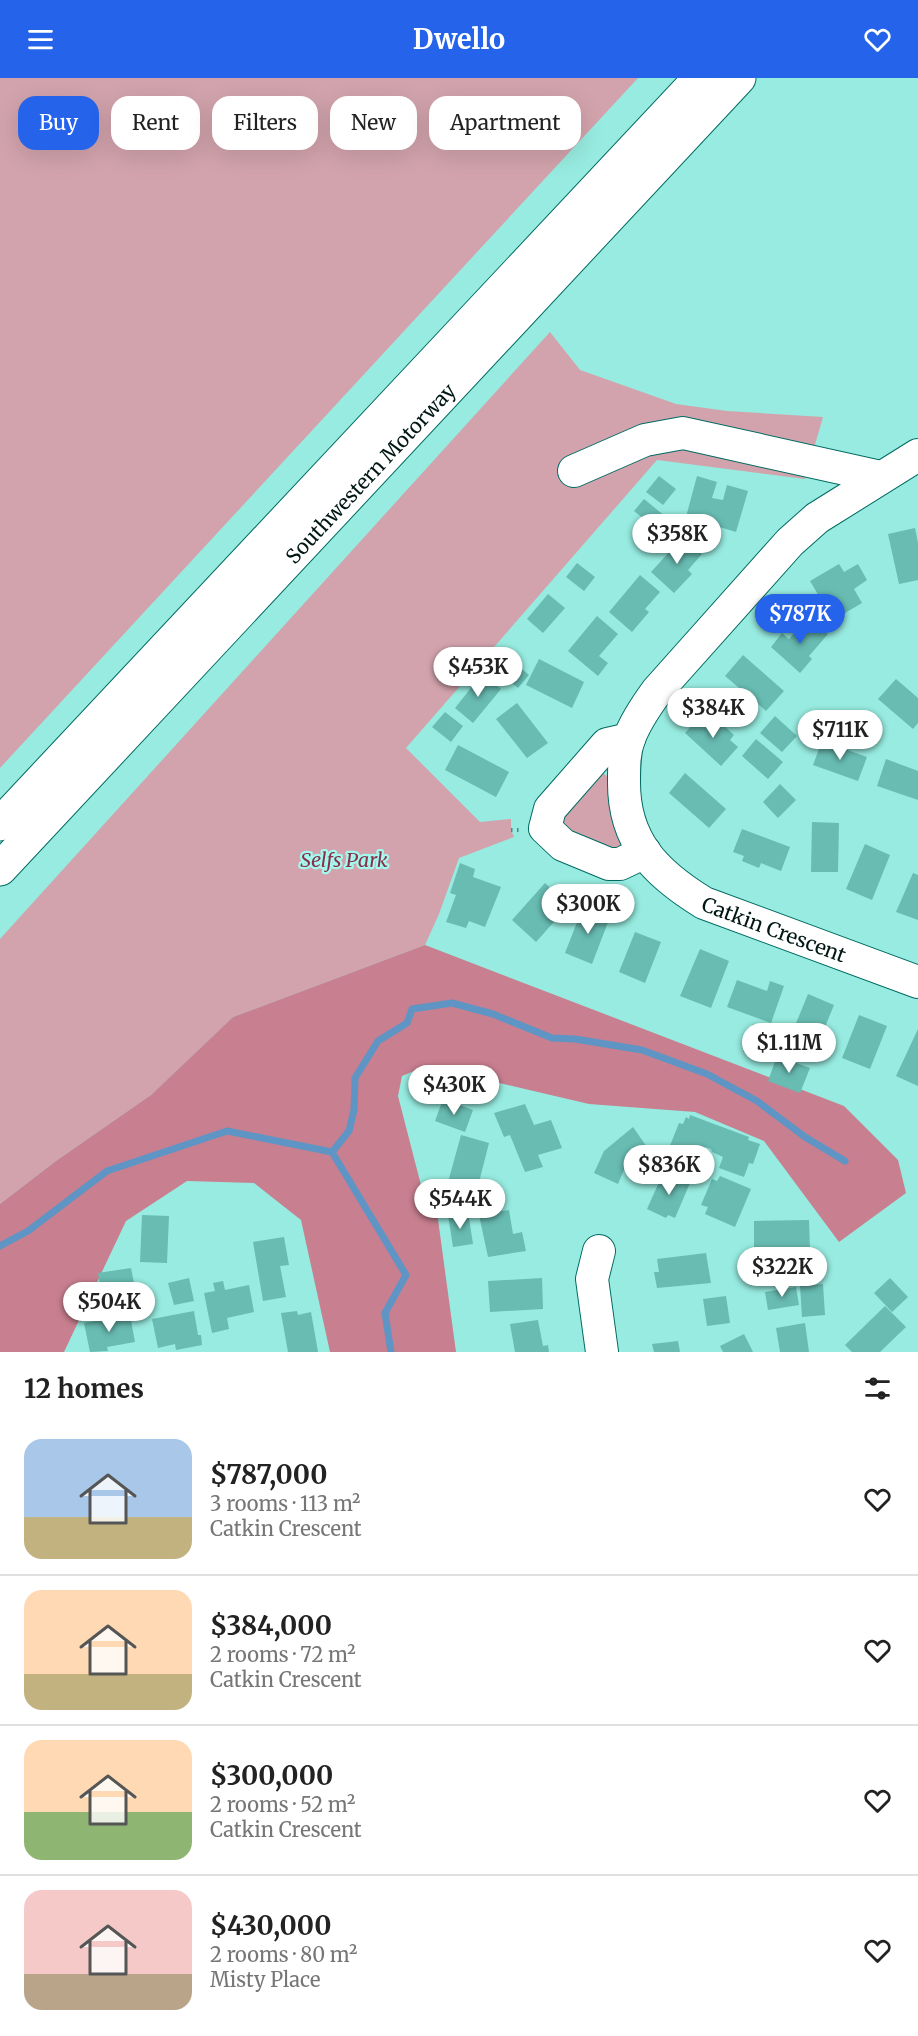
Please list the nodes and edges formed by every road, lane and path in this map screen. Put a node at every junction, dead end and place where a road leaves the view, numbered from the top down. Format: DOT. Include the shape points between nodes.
graph roads {
  1 [pos="700,78"];
  2 [pos="739,78"];
  3 [pos="918,455"];
  4 [pos="574,471"];
  5 [pos="881,477"];
  6 [pos="629,739"];
  7 [pos="0,824"];
  8 [pos="645,852"];
  9 [pos="0,868"];
  10 [pos="918,982"];
  11 [pos="599,1251"];
  12 [pos="602,1352"];
  1 -- 7 [label="highway, Southwestern Motorway"];
  2 -- 9 [label="highway, Southwestern Motorway"];
  3 -- 5 [label="street, Catkin Crescent"];
  4 -- 5 [label="street" via="645,440 683,433"];
  5 -- 6 [label="street, Catkin Crescent" via="817,518 790,542 657,691"];
  6 -- 8 [label="street, Catkin Crescent" via="623,794 630,828"];
  6 -- 8 [label="street" via="607,744 550,809 545,828 563,845 609,864 620,864"];
  8 -- 10 [label="street, Catkin Crescent" via="675,885 704,903"];
  11 -- 12 [label="street" via="592,1279"];
}
